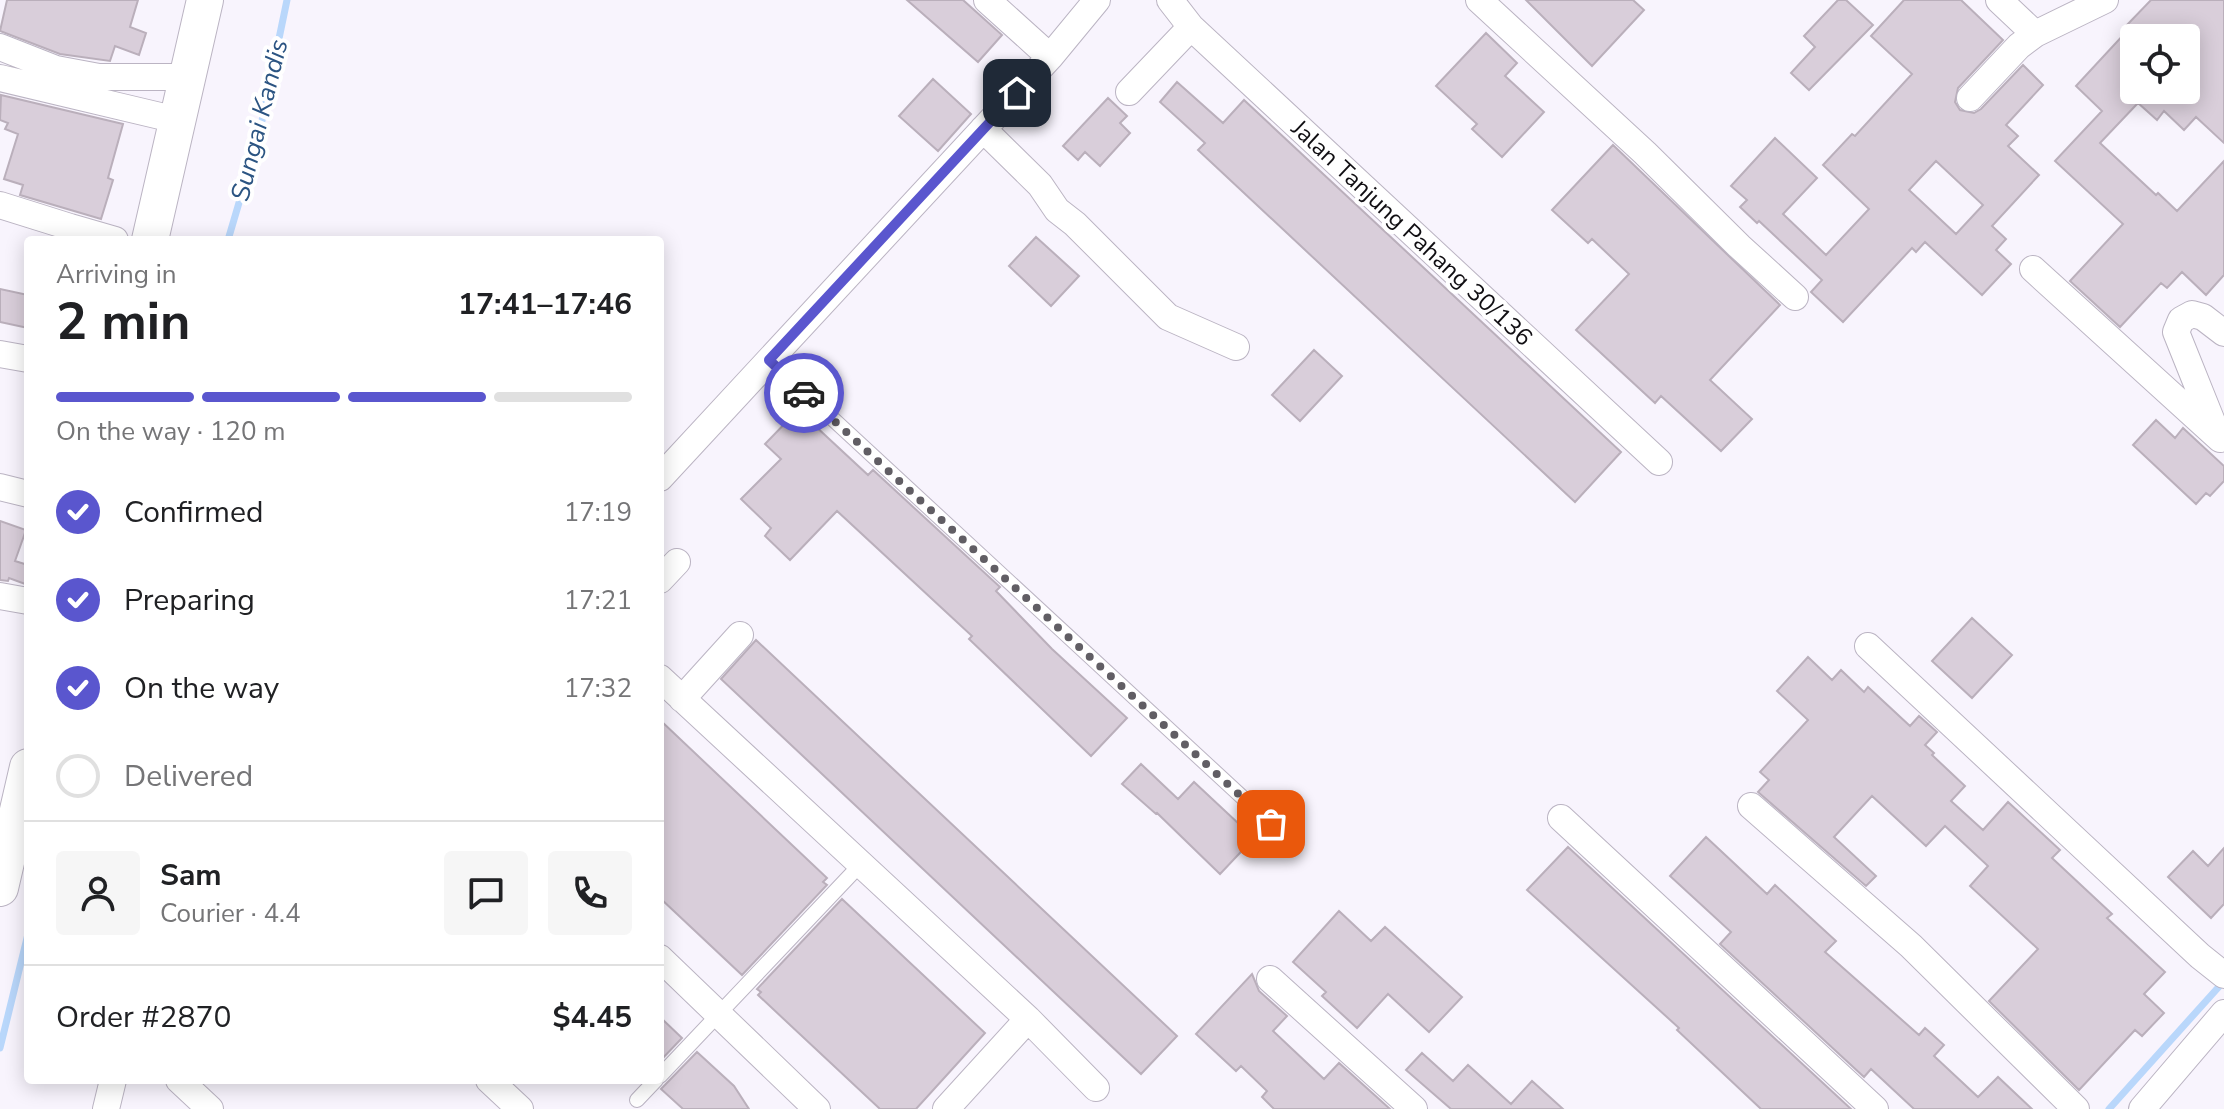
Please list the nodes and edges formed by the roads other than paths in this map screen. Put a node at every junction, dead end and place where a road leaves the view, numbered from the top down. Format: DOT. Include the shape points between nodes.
graph roads {
  1 [pos="205,0"];
  2 [pos="987,0"];
  3 [pos="1097,0"];
  4 [pos="1170,0"];
  5 [pos="1479,0"];
  6 [pos="1999,0"];
  7 [pos="2105,0"];
  8 [pos="1191,27"];
  9 [pos="2035,34"];
  10 [pos="0,47"];
  11 [pos="1050,57"];
  12 [pos="187,77"];
  13 [pos="0,78"];
  14 [pos="1129,92"];
  15 [pos="1970,98"];
  16 [pos="159,115"];
  17 [pos="983,129"];
  18 [pos="0,205"];
  19 [pos="70,234"];
  20 [pos="150,236"];
  21 [pos="2033,269"];
  22 [pos="1795,297"];
  23 [pos="2224,333"];
  24 [pos="1236,347"];
  25 [pos="0,354"];
  26 [pos="24,358"];
  27 [pos="769,360"];
  28 [pos="2222,441"];
  29 [pos="1659,462"];
  30 [pos="664,474"];
  31 [pos="0,487"];
  32 [pos="24,493"];
  33 [pos="740,635"];
  34 [pos="1868,646"];
  35 [pos="664,682"];
  36 [pos="682,699"];
  37 [pos="24,784"];
  38 [pos="1751,806"];
  39 [pos="1561,818"];
  40 [pos="1294,845"];
  41 [pos="860,865"];
  42 [pos="0,888"];
  43 [pos="664,962"];
  44 [pos="2224,975"];
  45 [pos="1270,979"];
  46 [pos="2224,1013"];
  47 [pos="718,1014"];
  48 [pos="1028,1019"];
  49 [pos="664,1072"];
  50 [pos="112,1084"];
  51 [pos="183,1084"];
  52 [pos="493,1084"];
  53 [pos="652,1084"];
  54 [pos="1096,1088"];
  55 [pos="637,1100"];
  56 [pos="106,1109"];
  57 [pos="210,1109"];
  58 [pos="520,1109"];
  59 [pos="817,1109"];
  60 [pos="946,1109"];
  61 [pos="1414,1109"];
  62 [pos="1875,1109"];
  63 [pos="2076,1109"];
  64 [pos="2142,1109"];
  1 -- 12 [label="main road"];
  2 -- 11 [label="street"];
  3 -- 11 [label="street"];
  4 -- 8 [label="street, Jalan Tanjung Pahang 30/136"];
  5 -- 22 [label="street"];
  6 -- 9 [label="street"];
  7 -- 9 [label="street"];
  8 -- 14 [label="street"];
  8 -- 29 [label="street, Jalan Tanjung Pahang 30/136"];
  9 -- 15 [label="street"];
  10 -- 12 [label="street" via="56,69 99,77"];
  11 -- 17 [label="street"];
  12 -- 16 [label="main road"];
  13 -- 16 [label="street"];
  16 -- 20 [label="main road"];
  17 -- 24 [label="street" via="1040,185 1057,210 1168,317"];
  17 -- 27 [label="street"];
  18 -- 19 [label="street"];
  21 -- 28 [label="street"];
  23 -- 28 [label="street" via="2192,314 2181,320 2176,332"];
  25 -- 26 [label="street"];
  27 -- 30 [label="street"];
  27 -- 40 [label="lane"];
  31 -- 32 [label="street"];
  33 -- 36 [label="street"];
  34 -- 44 [label="street"];
  35 -- 36 [label="street"];
  36 -- 41 [label="street"];
  37 -- 42 [label="main road"];
  38 -- 63 [label="street" via="1911,946"];
  39 -- 62 [label="street"];
  41 -- 47 [label="lane"];
  41 -- 48 [label="street"];
  43 -- 47 [label="street"];
  45 -- 61 [label="street"];
  46 -- 64 [label="street"];
  47 -- 49 [label="lane"];
  47 -- 59 [label="street"];
  48 -- 54 [label="street"];
  48 -- 60 [label="street"];
  50 -- 56 [label="street"];
  51 -- 57 [label="street"];
  52 -- 58 [label="street"];
  53 -- 55 [label="lane"];
}
